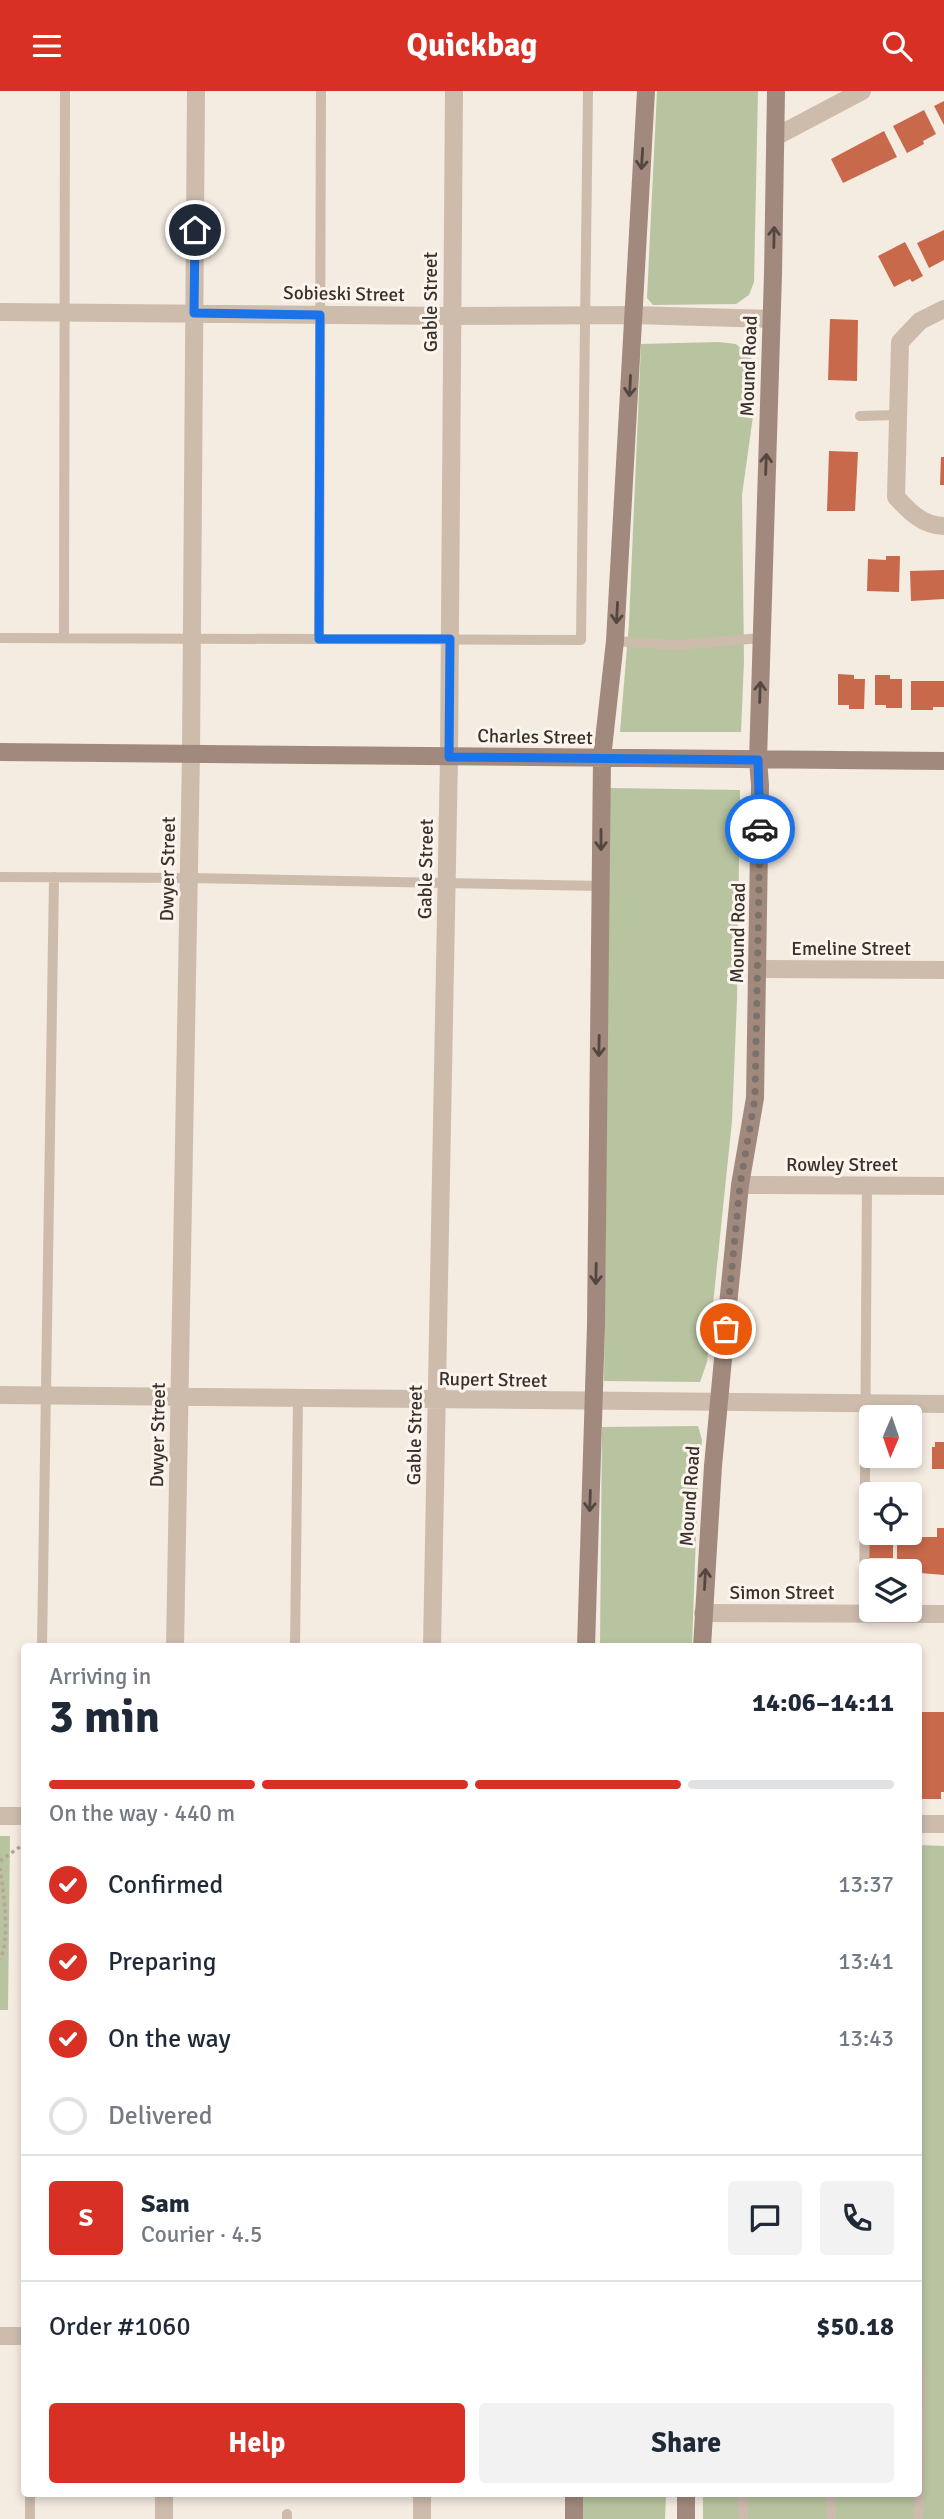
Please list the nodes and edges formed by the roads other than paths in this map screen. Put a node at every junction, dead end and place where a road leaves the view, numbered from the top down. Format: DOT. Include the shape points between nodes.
graph roads {
  1 [pos="65,91"];
  2 [pos="196,91"];
  3 [pos="321,91"];
  4 [pos="454,91"];
  5 [pos="588,91"];
  6 [pos="646,91"];
  7 [pos="776,91"];
  8 [pos="862,91"];
  9 [pos="775,137"];
  10 [pos="944,309"];
  11 [pos="0,311"];
  12 [pos="65,312"];
  13 [pos="194,313"];
  14 [pos="320,315"];
  15 [pos="632,315"];
  16 [pos="452,316"];
  17 [pos="586,316"];
  18 [pos="771,319"];
  19 [pos="898,415"];
  20 [pos="860,416"];
  21 [pos="944,526"];
  22 [pos="0,638"];
  23 [pos="64,638"];
  24 [pos="761,638"];
  25 [pos="192,639"];
  26 [pos="319,639"];
  27 [pos="450,639"];
  28 [pos="615,641"];
  29 [pos="0,752"];
  30 [pos="191,754"];
  31 [pos="449,757"];
  32 [pos="602,758"];
  33 [pos="758,760"];
  34 [pos="944,761"];
  35 [pos="0,877"];
  36 [pos="54,877"];
  37 [pos="189,878"];
  38 [pos="446,883"];
  39 [pos="601,886"];
  40 [pos="758,969"];
  41 [pos="944,970"];
  42 [pos="740,1185"];
  43 [pos="867,1186"];
  44 [pos="944,1186"];
  45 [pos="0,1395"];
  46 [pos="46,1396"];
  47 [pos="179,1397"];
  48 [pos="298,1398"];
  49 [pos="437,1400"];
  50 [pos="593,1402"];
  51 [pos="719,1402"];
  52 [pos="865,1403"];
  53 [pos="944,1404"];
  54 [pos="864,1559"];
  55 [pos="703,1613"];
  56 [pos="859,1614"];
  57 [pos="922,1614"];
  58 [pos="944,1614"];
  59 [pos="42,1643"];
  60 [pos="175,1643"];
  61 [pos="295,1643"];
  62 [pos="432,1643"];
  63 [pos="586,1643"];
  64 [pos="702,1643"];
  65 [pos="0,1816"];
  66 [pos="21,1816"];
  67 [pos="922,1824"];
  68 [pos="944,1824"];
  69 [pos="0,2336"];
  70 [pos="21,2336"];
  71 [pos="30,2497"];
  72 [pos="164,2497"];
  73 [pos="422,2497"];
  74 [pos="574,2497"];
  75 [pos="686,2497"];
  76 [pos="743,2497"];
  77 [pos="831,2497"];
  78 [pos="919,2497"];
  79 [pos="30,2519"];
  80 [pos="164,2519"];
  81 [pos="422,2519"];
  82 [pos="574,2519"];
  83 [pos="686,2519"];
  84 [pos="743,2519"];
  85 [pos="831,2519"];
  86 [pos="918,2519"];
  1 -- 12 [label="lane"];
  2 -- 13 [label="street, Dwyer Street"];
  3 -- 14 [label="lane"];
  4 -- 16 [label="street, Gable Street"];
  5 -- 17 [label="lane"];
  6 -- 15 [label="main road, one-way"];
  7 -- 9 [label="main road, Mound Road"];
  8 -- 9 [label="street"];
  18 -- 9 [label="main road, Mound Road, one-way"];
  10 -- 19 [label="street" via="920,321 900,342"];
  11 -- 12 [label="street, Sobieski Street"];
  12 -- 13 [label="street, Sobieski Street"];
  12 -- 23 [label="lane"];
  13 -- 14 [label="street, Sobieski Street"];
  13 -- 25 [label="street, Dwyer Street"];
  14 -- 16 [label="street, Sobieski Street"];
  14 -- 26 [label="lane"];
  15 -- 17 [label="street, Sobieski Street"];
  15 -- 18 [label="street, Sobieski Street"];
  15 -- 28 [label="main road, one-way"];
  16 -- 17 [label="street, Sobieski Street"];
  16 -- 27 [label="street, Gable Street"];
  17 -- 27 [label="lane" via="581,640"];
  24 -- 18 [label="main road, Mound Road, one-way"];
  19 -- 20 [label="lane"];
  19 -- 21 [label="street" via="896,497 911,513 933,526"];
  22 -- 23 [label="lane"];
  23 -- 25 [label="lane"];
  24 -- 28 [label="lane" via="676,645"];
  33 -- 24 [label="main road, Mound Road, one-way"];
  25 -- 26 [label="lane"];
  25 -- 30 [label="street, Dwyer Street"];
  26 -- 27 [label="lane"];
  27 -- 31 [label="street, Gable Street"];
  28 -- 32 [label="main road"];
  29 -- 30 [label="main road, Charles Street"];
  30 -- 31 [label="main road, Charles Street"];
  30 -- 37 [label="street, Dwyer Street"];
  31 -- 32 [label="main road, Charles Street"];
  31 -- 38 [label="street, Gable Street"];
  32 -- 33 [label="main road, Charles Street"];
  32 -- 39 [label="main road, one-way"];
  33 -- 34 [label="main road, Charles Street"];
  33 -- 40 [label="main road, Mound Road"];
  35 -- 36 [label="lane"];
  36 -- 37 [label="lane"];
  36 -- 46 [label="lane"];
  37 -- 38 [label="lane"];
  37 -- 47 [label="street, Dwyer Street"];
  38 -- 39 [label="lane"];
  38 -- 49 [label="street, Gable Street"];
  39 -- 50 [label="main road, one-way"];
  40 -- 41 [label="street, Emeline Street"];
  40 -- 42 [label="main road, Mound Road" via="755,1098"];
  42 -- 43 [label="street, Rowley Street"];
  42 -- 51 [label="main road, Mound Road"];
  43 -- 44 [label="street, Rowley Street"];
  43 -- 52 [label="lane"];
  45 -- 46 [label="street, Rupert Street"];
  46 -- 47 [label="street, Rupert Street"];
  46 -- 59 [label="lane"];
  47 -- 48 [label="street, Rupert Street"];
  47 -- 60 [label="street, Dwyer Street"];
  48 -- 49 [label="street, Rupert Street"];
  48 -- 61 [label="lane"];
  49 -- 50 [label="street, Rupert Street"];
  49 -- 62 [label="street, Gable Street"];
  50 -- 51 [label="street, Rupert Street"];
  50 -- 63 [label="main road, one-way"];
  51 -- 52 [label="street, Rupert Street"];
  55 -- 51 [label="main road, Mound Road, one-way"];
  52 -- 53 [label="street, Rupert Street"];
  52 -- 54 [label="lane"];
  55 -- 56 [label="street, Simon Street"];
  55 -- 64 [label="main road, Mound Road"];
  57 -- 58 [label="street, Simon Street"];
  65 -- 66 [label="street"];
  67 -- 68 [label="street"];
  69 -- 70 [label="street"];
  71 -- 79 [label="lane"];
  72 -- 80 [label="street"];
  73 -- 81 [label="street"];
  74 -- 82 [label="main road"];
  75 -- 83 [label="main road"];
  76 -- 84 [label="lane"];
  77 -- 85 [label="lane"];
  78 -- 86 [label="lane"];
}
